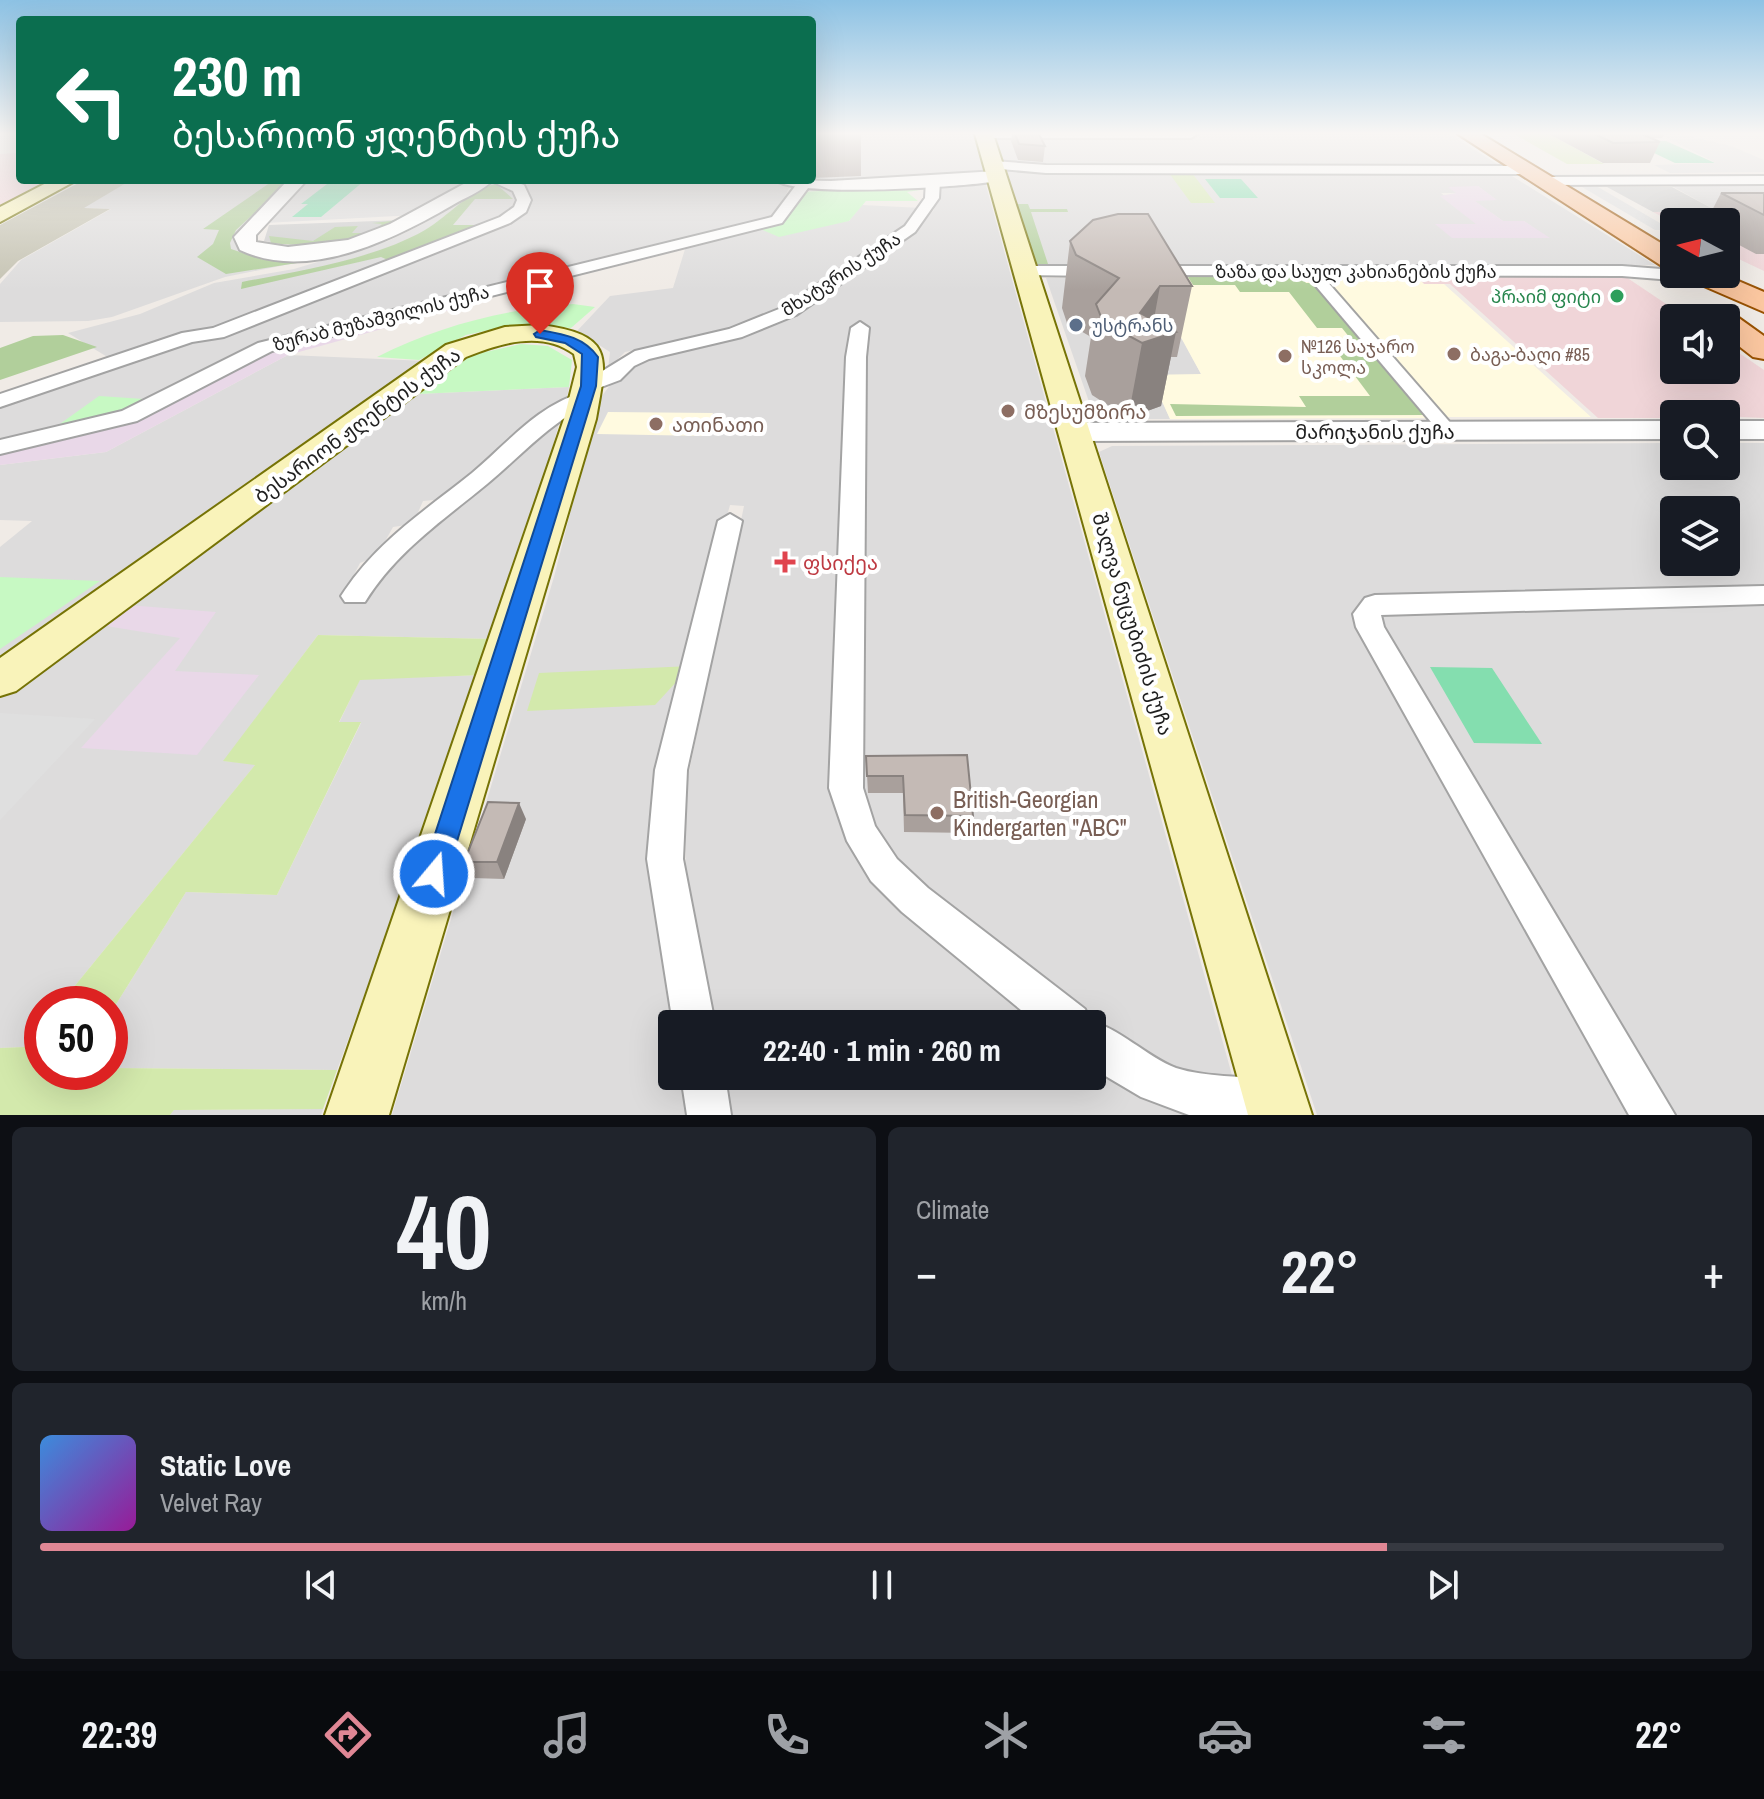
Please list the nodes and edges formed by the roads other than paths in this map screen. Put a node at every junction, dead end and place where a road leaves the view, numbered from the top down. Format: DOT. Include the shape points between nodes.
graph roads {
  1 [pos="56,186"];
  2 [pos="292,186"];
  3 [pos="474,186"];
  4 [pos="513,186"];
  5 [pos="792,186"];
  6 [pos="933,186"];
  7 [pos="1000,186"];
  8 [pos="1552,186"];
  9 [pos="0,216"];
  10 [pos="1660,255"];
  11 [pos="1660,269"];
  12 [pos="1026,271"];
  13 [pos="1320,282"];
  14 [pos="1697,288"];
  15 [pos="1728,288"];
  16 [pos="1764,303"];
  17 [pos="1711,304"];
  18 [pos="1764,315"];
  19 [pos="1740,318"];
  20 [pos="860,328"];
  21 [pos="1740,332"];
  22 [pos="1764,350"];
  23 [pos="587,392"];
  24 [pos="0,401"];
  25 [pos="1660,430"];
  26 [pos="1740,430"];
  27 [pos="1764,430"];
  28 [pos="1448,431"];
  29 [pos="1075,432"];
  30 [pos="0,447"];
  31 [pos="730,521"];
  32 [pos="1764,595"];
  33 [pos="355,596"];
  34 [pos="0,680"];
  35 [pos="692,1010"];
  36 [pos="1052,1010"];
  37 [pos="1106,1051"];
  38 [pos="705,1090"];
  39 [pos="1278,1109"];
  40 [pos="357,1115"];
  41 [pos="709,1115"];
  42 [pos="1653,1115"];
  1 -- 9 [label="main road"];
  2 -- 3 [label="street" via="248,231 247,246 290,254 368,242"];
  4 -- 24 [label="street, ზურაბ მუზაშვილის ქუჩა" via="524,200 521,209 505,220 217,333 189,337"];
  5 -- 30 [label="street, ზურაბ მუზაშვილის ქუჩა" via="777,220 265,347 129,416"];
  6 -- 23 [label="street, მხატვრის ქუჩა" via="932,198 910,229 790,311 735,333 627,362"];
  7 -- 12 [label="main road, შალვა ნუცუბიძის ქუჩა"];
  8 -- 10 [label="main road"];
  11 -- 12 [label="street, ზაზა და საულ კახიანების ქუჩა"];
  12 -- 29 [label="main road, შალვა ნუცუბიძის ქუჩა"];
  13 -- 28 [label="street"];
  14 -- 17 [label="main road"];
  15 -- 16 [label="main road"];
  18 -- 19 [label="main road"];
  20 -- 36 [label="street" via="846,788 859,831 884,870"];
  21 -- 22 [label="main road"];
  23 -- 33 [label="street, მხატვრის ქუჩა" via="558,409 481,478 405,535 375,564"];
  23 -- 34 [label="main road, ბესარიონ ჟღენტის ქუჩა" via="591,357 569,339 507,335 456,351"];
  23 -- 40 [label="main road, ბესარიონ ჟღენტის ქუჩა"];
  25 -- 28 [label="street, მარიჯანის ქუჩა"];
  26 -- 27 [label="street"];
  28 -- 29 [label="street, მარიჯანის ქუჩა"];
  29 -- 39 [label="main road, შალვა ნუცუბიძის ქუჩა"];
  31 -- 35 [label="street" via="671,770 665,859"];
  32 -- 42 [label="street" via="1395,603 1375,604 1367,614"];
  37 -- 39 [label="street" via="1158,1085"];
  38 -- 41 [label="street"];
}
